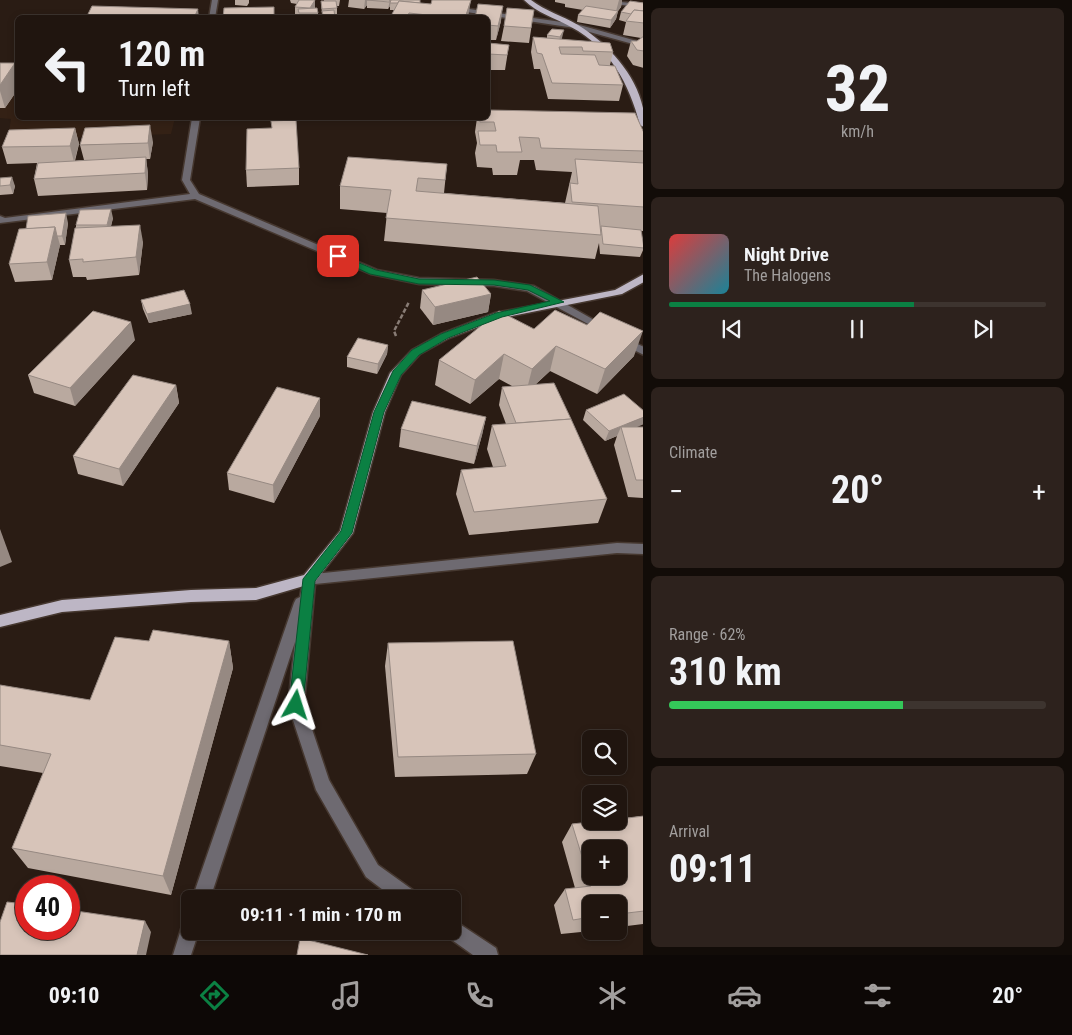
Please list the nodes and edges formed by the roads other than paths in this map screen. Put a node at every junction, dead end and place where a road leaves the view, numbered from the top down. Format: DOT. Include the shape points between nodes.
graph roads {
  1 [pos="215,0"];
  2 [pos="527,0"];
  3 [pos="601,0"];
  4 [pos="643,6"];
  5 [pos="448,8"];
  6 [pos="212,15"];
  7 [pos="576,26"];
  8 [pos="643,45"];
  9 [pos="196,120"];
  10 [pos="643,125"];
  11 [pos="196,196"];
  12 [pos="0,219"];
  13 [pos="643,278"];
  14 [pos="559,302"];
  15 [pos="643,352"];
  16 [pos="643,549"];
  17 [pos="309,579"];
  18 [pos="0,621"];
  19 [pos="204,890"];
  20 [pos="398,890"];
  21 [pos="461,934"];
  22 [pos="187,940"];
  23 [pos="182,955"];
  24 [pos="490,955"];
  1 -- 6 [label="street"];
  2 -- 7 [label="main road"];
  3 -- 4 [label="street"];
  5 -- 7 [label="street"];
  7 -- 8 [label="street"];
  7 -- 10 [label="main road" via="617,59 639,105"];
  9 -- 11 [label="street" via="186,180"];
  11 -- 12 [label="street"];
  11 -- 14 [label="street" via="374,272 419,281 494,283 530,288"];
  13 -- 14 [label="main road" via="618,292"];
  14 -- 15 [label="street"];
  14 -- 17 [label="main road" via="499,315 445,336 416,352 396,373 379,412 346,533"];
  16 -- 17 [label="street" via="617,548"];
  17 -- 18 [label="main road" via="256,594 62,606"];
  17 -- 19 [label="street"];
  17 -- 20 [label="street" via="296,705 322,784 372,871"];
  21 -- 24 [label="street"];
  22 -- 23 [label="street"];
}
